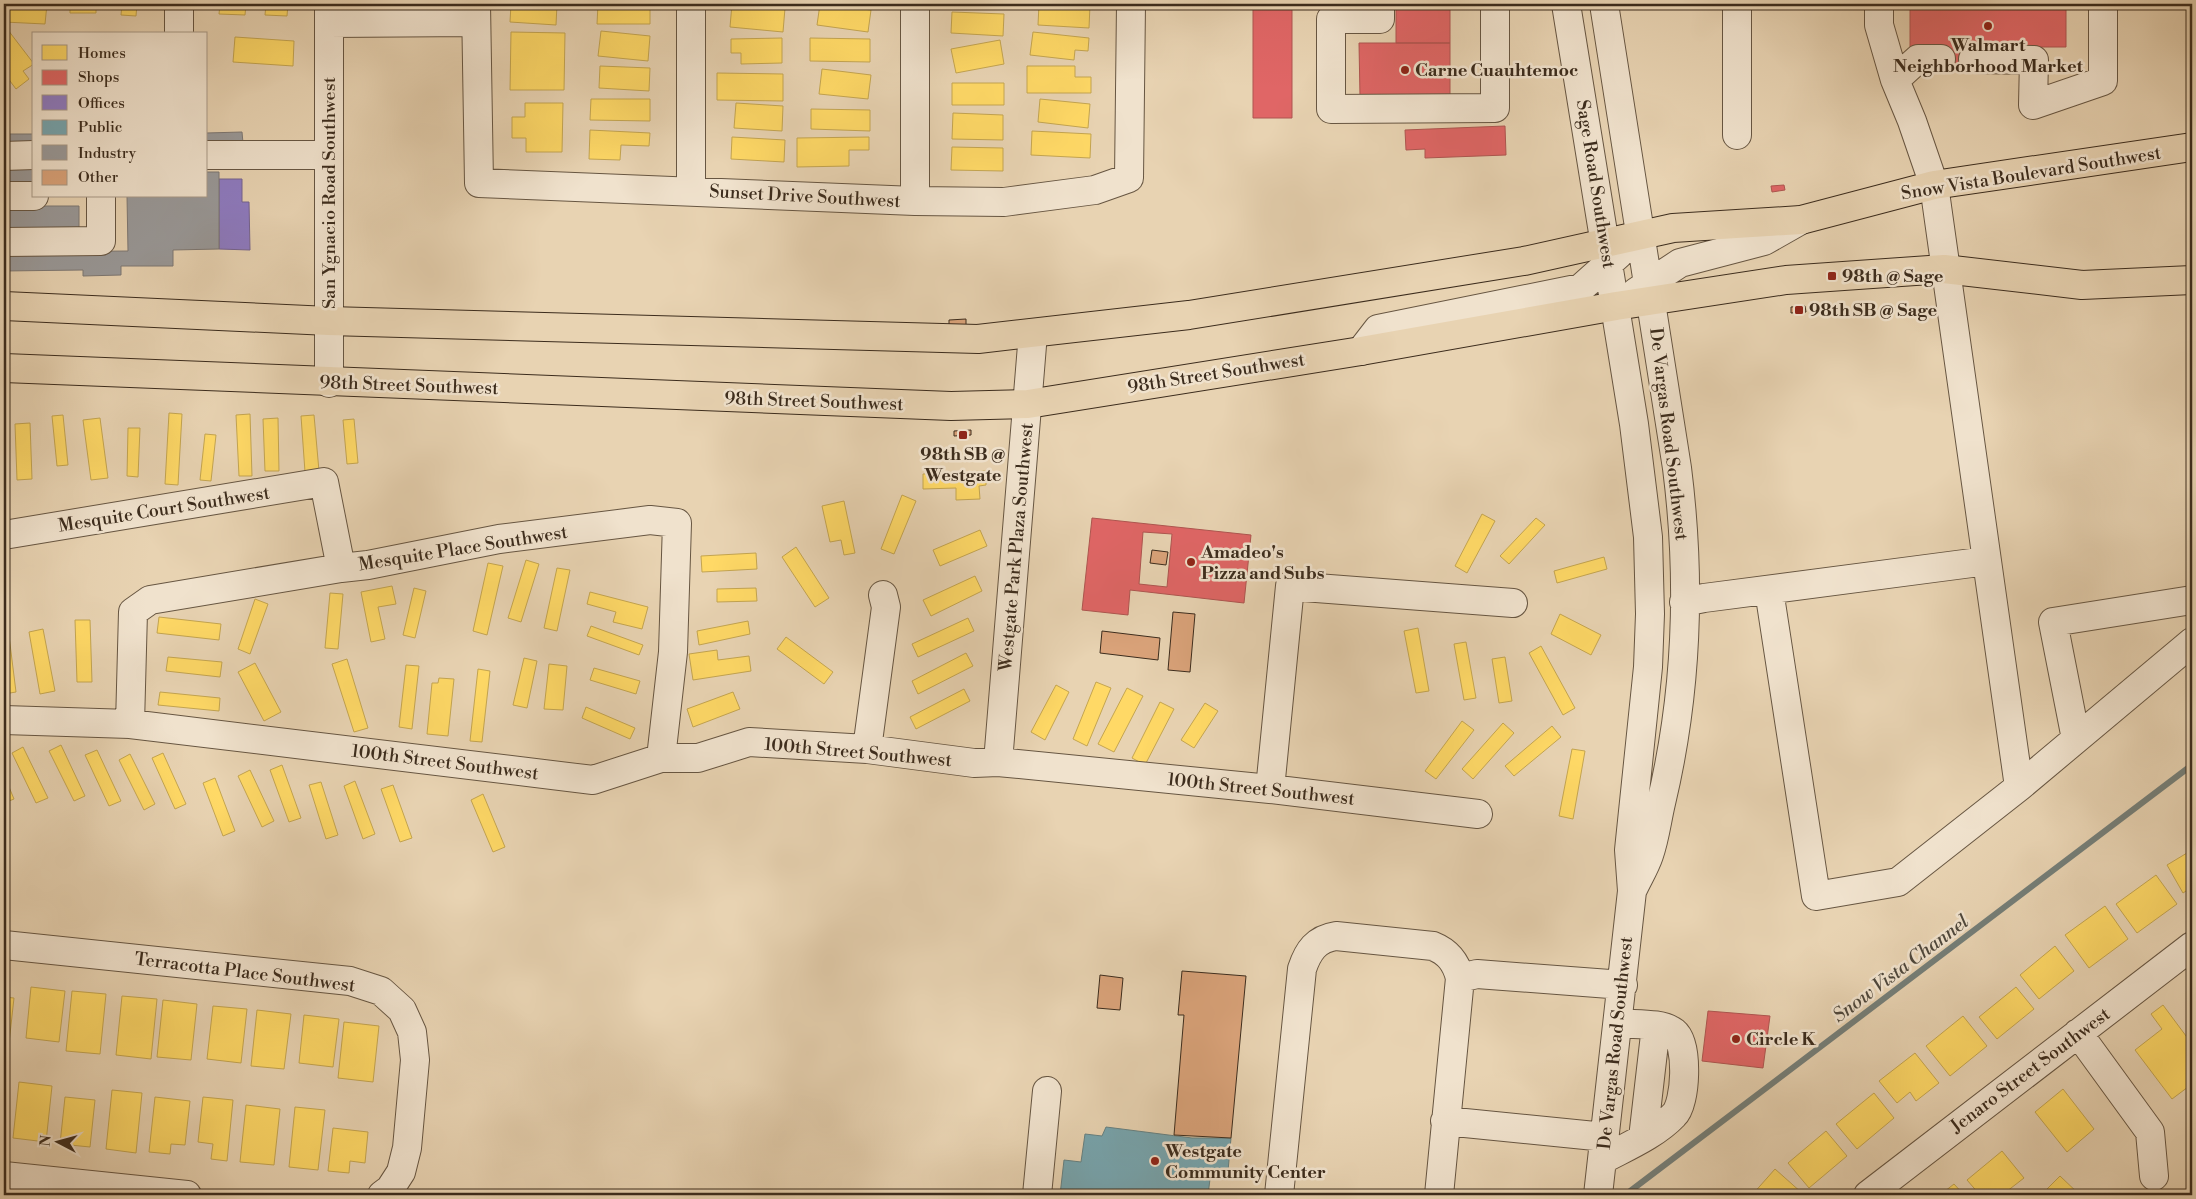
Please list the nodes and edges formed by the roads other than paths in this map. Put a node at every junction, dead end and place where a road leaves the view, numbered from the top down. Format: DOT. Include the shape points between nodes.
graph roads {
  1 [pos="179,4"];
  2 [pos="692,4"];
  3 [pos="915,4"];
  4 [pos="1131,4"];
  5 [pos="1380,4"];
  6 [pos="1495,4"];
  7 [pos="1566,4"];
  8 [pos="1604,4"];
  9 [pos="1737,4"];
  10 [pos="1879,4"];
  11 [pos="2103,4"];
  12 [pos="329,13"];
  13 [pos="476,13"];
  14 [pos="179,32"];
  15 [pos="1941,59"];
  16 [pos="1974,59"];
  17 [pos="1895,80"];
  18 [pos="1737,135"];
  19 [pos="2192,147"];
  20 [pos="208,155"];
  21 [pos="329,155"];
  22 [pos="4,156"];
  23 [pos="32,156"];
  24 [pos="1934,186"];
  25 [pos="691,190"];
  26 [pos="4,196"];
  27 [pos="32,196"];
  28 [pos="101,198"];
  29 [pos="915,201"];
  30 [pos="1801,220"];
  31 [pos="1641,235"];
  32 [pos="4,242"];
  33 [pos="1607,253"];
  34 [pos="1944,269"];
  35 [pos="2192,280"];
  36 [pos="1650,292"];
  37 [pos="4,306"];
  38 [pos="1616,306"];
  39 [pos="329,321"];
  40 [pos="1033,333"];
  41 [pos="1361,350"];
  42 [pos="4,368"];
  43 [pos="330,383"];
  44 [pos="1028,404"];
  45 [pos="4,535"];
  46 [pos="1987,561"];
  47 [pos="341,568"];
  48 [pos="1768,590"];
  49 [pos="883,595"];
  50 [pos="2192,600"];
  51 [pos="1684,602"];
  52 [pos="1513,603"];
  53 [pos="2192,642"];
  54 [pos="4,720"];
  55 [pos="130,724"];
  56 [pos="2076,740"];
  57 [pos="868,749"];
  58 [pos="661,758"];
  59 [pos="998,762"];
  60 [pos="2019,786"];
  61 [pos="1270,789"];
  62 [pos="1478,814"];
  63 [pos="1632,890"];
  64 [pos="4,945"];
  65 [pos="2192,946"];
  66 [pos="1460,978"];
  67 [pos="1623,985"];
  68 [pos="1618,1023"];
  69 [pos="2078,1033"];
  70 [pos="1047,1091"];
  71 [pos="1445,1121"];
  72 [pos="1603,1155"];
  73 [pos="4,1176"];
  74 [pos="2154,1176"];
  75 [pos="187,1195"];
  76 [pos="382,1195"];
  77 [pos="1037,1195"];
  78 [pos="1279,1195"];
  79 [pos="1438,1195"];
  80 [pos="1598,1195"];
  81 [pos="1868,1195"];
  1 -- 14 [label="street"];
  2 -- 25 [label="street"];
  3 -- 29 [label="street"];
  4 -- 29 [label="street, Sunset Drive Southwest" via="1129,178 1096,190 1004,202"];
  5 -- 6 [label="street" via="1380,19 1331,19 1331,109 1495,108"];
  7 -- 33 [label="street, Sage Road Southwest"];
  8 -- 31 [label="street, Sage Road Southwest"];
  9 -- 18 [label="street"];
  10 -- 17 [label="street" via="1879,25"];
  11 -- 16 [label="street" via="2103,81 2032,105 2034,60"];
  12 -- 13 [label="street"];
  12 -- 21 [label="street, San Ygnacio Road Southwest"];
  13 -- 25 [label="street, Sunset Drive Southwest" via="479,183"];
  15 -- 17 [label="street" via="1918,59"];
  17 -- 24 [label="street"];
  19 -- 24 [label="main road, Snow Vista Boulevard Southwest"];
  20 -- 21 [label="street"];
  21 -- 39 [label="street, San Ygnacio Road Southwest"];
  22 -- 23 [label="street"];
  24 -- 30 [label="main road, Snow Vista Boulevard Southwest"];
  24 -- 34 [label="street"];
  25 -- 29 [label="street, Sunset Drive Southwest"];
  26 -- 27 [label="street"];
  28 -- 32 [label="street" via="101,241"];
  30 -- 31 [label="main road, Snow Vista Boulevard Southwest" via="1673,228"];
  30 -- 36 [label="street" via="1764,241 1680,263"];
  31 -- 33 [label="main road, Snow Vista Boulevard Southwest"];
  31 -- 36 [label="street, Sage Road Southwest"];
  33 -- 38 [label="street, Sage Road Southwest"];
  33 -- 40 [label="main road" via="1524,261 1199,313"];
  33 -- 41 [label="street" via="1580,288 1378,329"];
  34 -- 35 [label="main road" via="2082,285"];
  34 -- 36 [label="main road"];
  34 -- 46 [label="street"];
  36 -- 38 [label="main road"];
  36 -- 51 [label="street, De Vargas Road Southwest" via="1680,498"];
  37 -- 39 [label="main road"];
  38 -- 41 [label="main road, 98th Street Southwest"];
  38 -- 63 [label="street, De Vargas Road Southwest" via="1645,496 1650,574 1648,667 1630,850"];
  39 -- 40 [label="main road" via="978,339"];
  39 -- 43 [label="street, San Ygnacio Road Southwest"];
  40 -- 44 [label="street, Westgate Park Plaza Southwest"];
  41 -- 44 [label="main road, 98th Street Southwest"];
  42 -- 43 [label="main road, 98th Street Southwest"];
  43 -- 44 [label="main road, 98th Street Southwest" via="942,406"];
  44 -- 59 [label="street, Westgate Park Plaza Southwest"];
  45 -- 47 [label="street, Mesquite Court Southwest" via="324,482"];
  46 -- 48 [label="street"];
  46 -- 60 [label="street"];
  47 -- 55 [label="street, Mesquite Place Southwest" via="150,600 138,608 133,612"];
  47 -- 58 [label="street, Mesquite Place Southwest" via="499,539 650,520 677,523 673,652"];
  48 -- 51 [label="street"];
  48 -- 60 [label="street" via="1816,896 1898,882"];
  49 -- 57 [label="street" via="886,607"];
  50 -- 56 [label="street" via="2053,622"];
  51 -- 63 [label="street, De Vargas Road Southwest" via="1680,694 1673,750 1649,855"];
  52 -- 61 [label="street" via="1290,586"];
  53 -- 56 [label="street"];
  54 -- 55 [label="street, 100th Street Southwest"];
  55 -- 58 [label="street, 100th Street Southwest" via="593,780"];
  56 -- 60 [label="street"];
  57 -- 58 [label="street, 100th Street Southwest" via="749,742 698,758"];
  57 -- 59 [label="street, 100th Street Southwest" via="974,763"];
  59 -- 61 [label="street, 100th Street Southwest"];
  61 -- 62 [label="street, 100th Street Southwest"];
  63 -- 67 [label="street, De Vargas Road Southwest"];
  64 -- 76 [label="street, Terracotta Place Southwest" via="350,981 381,991 402,1010 412,1032 415,1060 407,1148 401,1172"];
  65 -- 69 [label="street, Jenaro Street Southwest"];
  66 -- 67 [label="street" via="1477,974"];
  66 -- 71 [label="street"];
  66 -- 78 [label="street" via="1450,957 1433,946 1336,936 1314,945 1302,969"];
  67 -- 68 [label="street, De Vargas Road Southwest"];
  68 -- 72 [label="street, De Vargas Road Southwest"];
  68 -- 72 [label="street" via="1656,1026 1674,1032 1683,1044 1685,1078 1676,1114 1643,1138"];
  69 -- 74 [label="street" via="2150,1132"];
  69 -- 81 [label="street, Jenaro Street Southwest"];
  70 -- 77 [label="street"];
  71 -- 72 [label="street"];
  71 -- 79 [label="street"];
  72 -- 80 [label="street, De Vargas Road Southwest"];
  73 -- 75 [label="street"];
}
